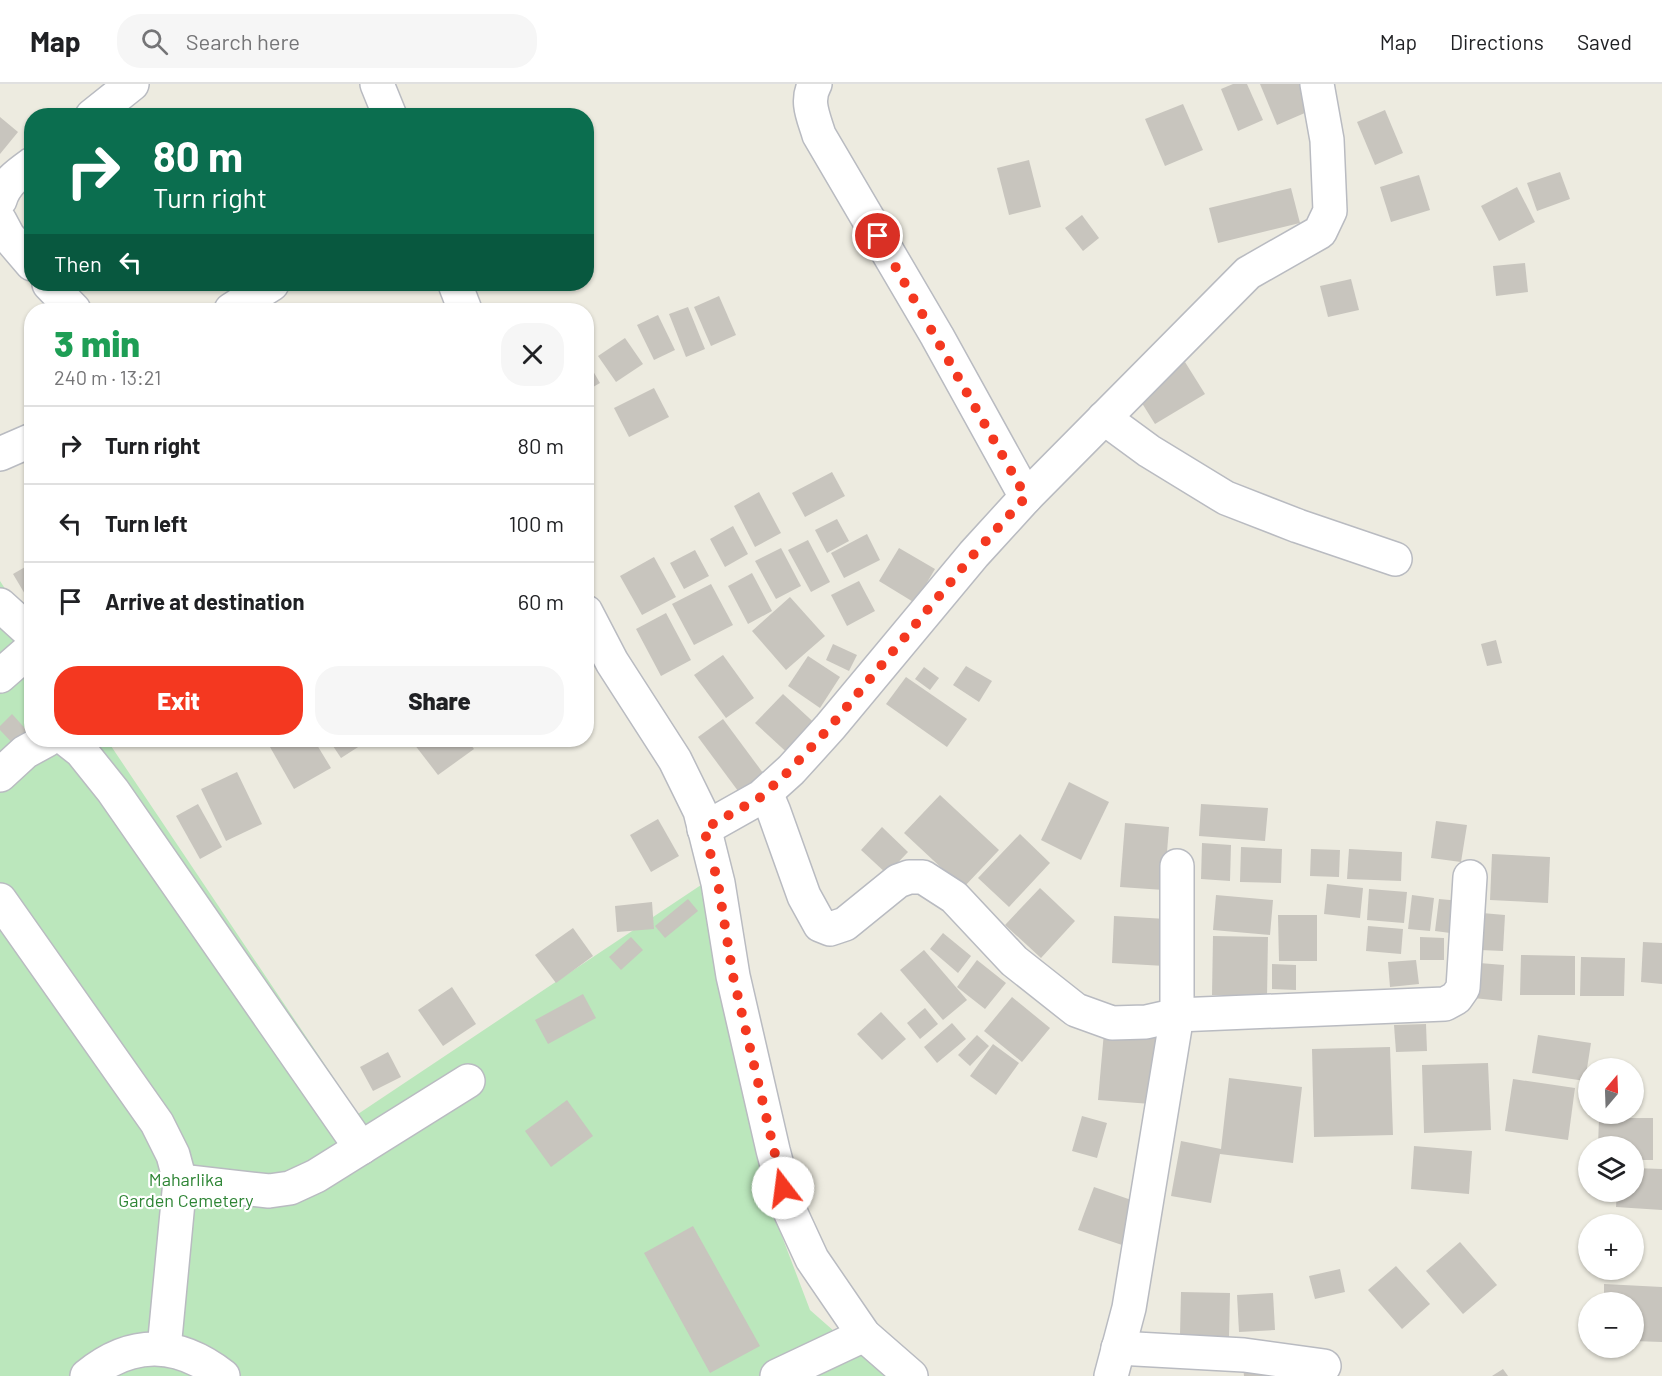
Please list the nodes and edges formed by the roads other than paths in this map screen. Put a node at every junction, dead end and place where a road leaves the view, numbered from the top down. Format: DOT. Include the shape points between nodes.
graph roads {
  1 [pos="132,84"];
  2 [pos="377,84"];
  3 [pos="815,84"];
  4 [pos="1317,84"];
  5 [pos="102,108"];
  6 [pos="387,108"];
  7 [pos="24,170"];
  8 [pos="0,200"];
  9 [pos="0,221"];
  10 [pos="24,255"];
  11 [pos="56,291"];
  12 [pos="261,291"];
  13 [pos="67,303"];
  14 [pos="242,303"];
  15 [pos="1104,418"];
  16 [pos="24,444"];
  17 [pos="0,454"];
  18 [pos="1026,497"];
  19 [pos="1395,559"];
  20 [pos="0,606"];
  21 [pos="24,627"];
  22 [pos="594,627"];
  23 [pos="24,655"];
  24 [pos="0,676"];
  25 [pos="34,747"];
  26 [pos="76,747"];
  27 [pos="0,775"];
  28 [pos="765,794"];
  29 [pos="704,829"];
  30 [pos="1177,866"];
  31 [pos="1470,877"];
  32 [pos="0,900"];
  33 [pos="1177,1015"];
  34 [pos="468,1081"];
  35 [pos="361,1148"];
  36 [pos="180,1181"];
  37 [pos="864,1335"];
  38 [pos="164,1349"];
  39 [pos="1115,1362"];
  40 [pos="1324,1366"];
  41 [pos="87,1376"];
  42 [pos="223,1376"];
  43 [pos="777,1376"];
  44 [pos="911,1376"];
  1 -- 5 [label="street"];
  2 -- 6 [label="street"];
  3 -- 18 [label="street" via="810,108 819,135"];
  4 -- 15 [label="street" via="1327,140 1330,211 1320,232 1248,273"];
  7 -- 8 [label="street" via="11,180"];
  9 -- 10 [label="street"];
  11 -- 13 [label="street"];
  12 -- 14 [label="street"];
  15 -- 18 [label="street"];
  15 -- 19 [label="street" via="1226,498"];
  16 -- 17 [label="street"];
  18 -- 28 [label="street" via="830,727"];
  20 -- 21 [label="street"];
  22 -- 29 [label="street" via="675,760 700,811"];
  23 -- 24 [label="street"];
  25 -- 27 [label="street"];
  26 -- 35 [label="street" via="113,791"];
  28 -- 29 [label="street"];
  28 -- 33 [label="street" via="804,896 820,925 830,929 845,924 898,881 922,877 954,897 1014,961 1076,1010 1112,1023 1146,1022"];
  29 -- 37 [label="street" via="718,883 733,976 788,1207 812,1259"];
  30 -- 33 [label="street"];
  31 -- 33 [label="street" via="1463,988 1445,1004"];
  32 -- 36 [label="street" via="157,1124 173,1155"];
  33 -- 39 [label="street" via="1129,1308"];
  34 -- 35 [label="street"];
  35 -- 36 [label="street" via="290,1188 269,1191"];
  36 -- 38 [label="street"];
  37 -- 43 [label="street"];
  37 -- 44 [label="street"];
  38 -- 41 [label="street" via="122,1354"];
  38 -- 42 [label="street" via="205,1362"];
  39 -- 40 [label="street" via="1244,1356"];
}
